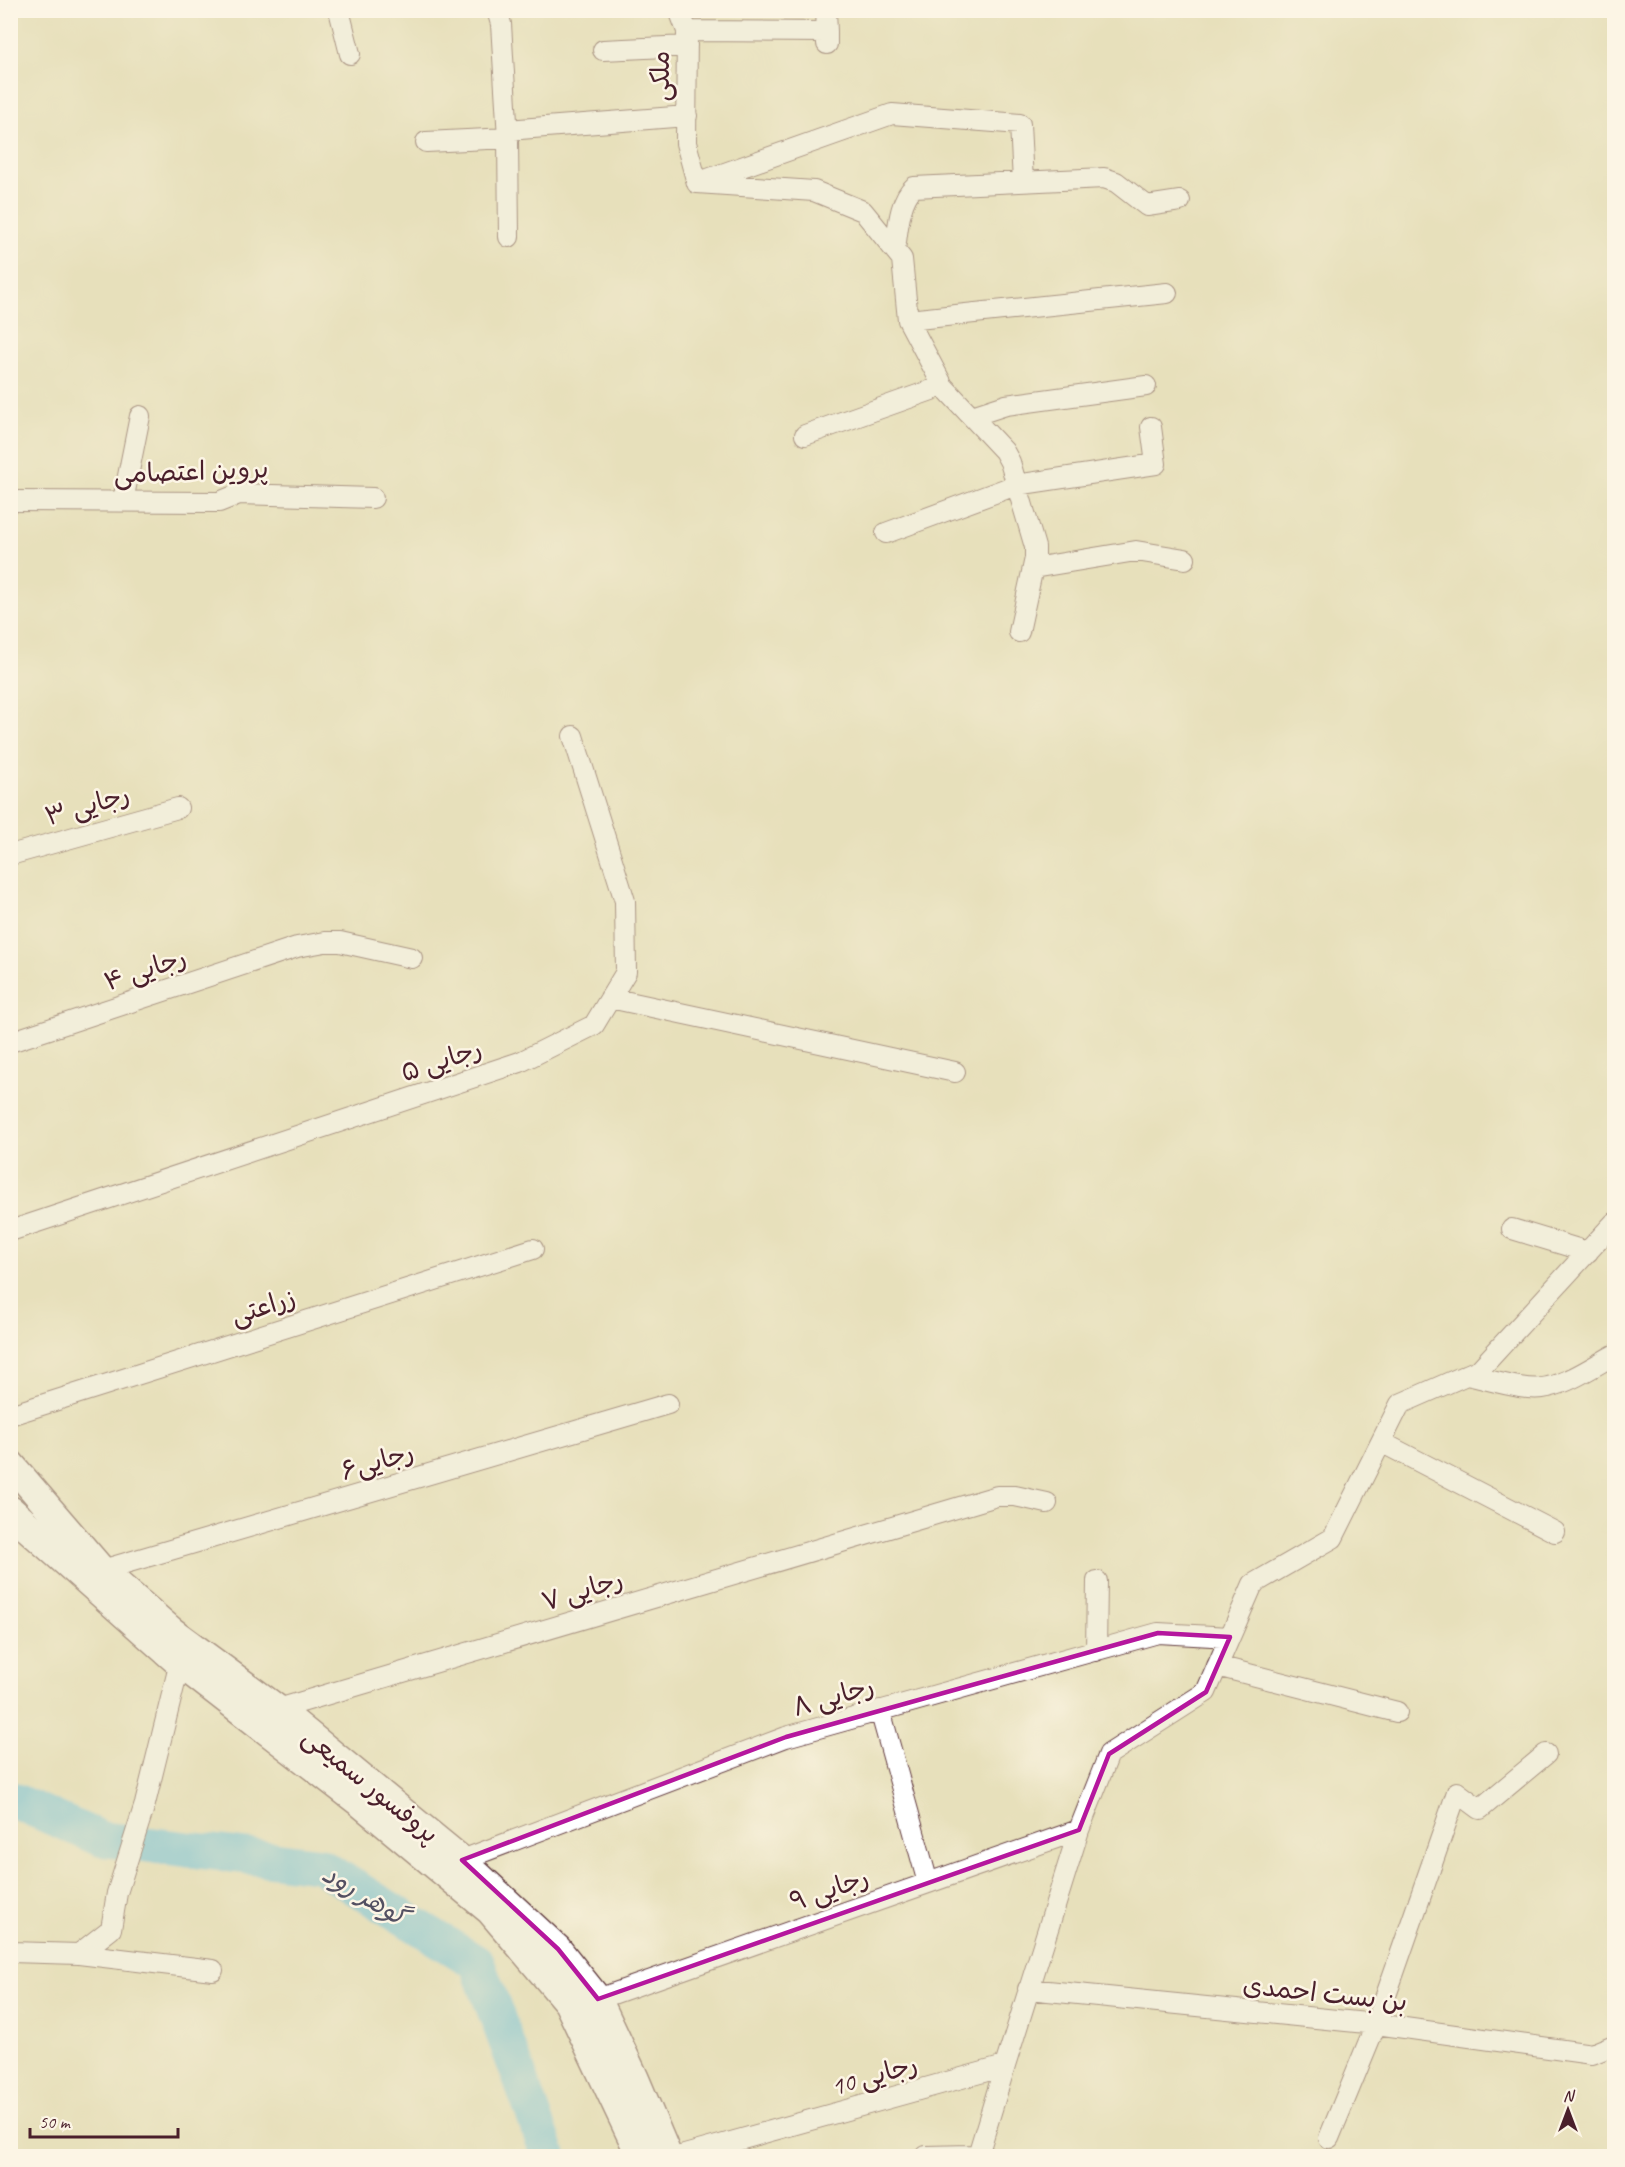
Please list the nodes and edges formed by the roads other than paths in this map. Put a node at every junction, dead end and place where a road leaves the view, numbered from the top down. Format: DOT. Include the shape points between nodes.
graph roads {
  1 [pos="339,10"];
  2 [pos="497,10"];
  3 [pos="679,10"];
  4 [pos="826,10"];
  5 [pos="687,39"];
  6 [pos="603,50"];
  7 [pos="350,54"];
  8 [pos="687,116"];
  9 [pos="508,134"];
  10 [pos="426,142"];
  11 [pos="1023,182"];
  12 [pos="697,183"];
  13 [pos="1180,201"];
  14 [pos="509,237"];
  15 [pos="895,249"];
  16 [pos="1167,293"];
  17 [pos="908,320"];
  18 [pos="943,386"];
  19 [pos="1146,386"];
  20 [pos="140,416"];
  21 [pos="972,416"];
  22 [pos="1151,427"];
  23 [pos="806,435"];
  24 [pos="1017,485"];
  25 [pos="373,498"];
  26 [pos="10,501"];
  27 [pos="123,501"];
  28 [pos="886,533"];
  29 [pos="1185,559"];
  30 [pos="1033,568"];
  31 [pos="1019,632"];
  32 [pos="573,736"];
  33 [pos="178,808"];
  34 [pos="10,855"];
  35 [pos="412,958"];
  36 [pos="610,998"];
  37 [pos="10,1042"];
  38 [pos="955,1072"];
  39 [pos="1614,1223"];
  40 [pos="1512,1229"];
  41 [pos="10,1231"];
  42 [pos="532,1249"];
  43 [pos="1588,1252"];
  44 [pos="1614,1354"];
  45 [pos="1466,1375"];
  46 [pos="668,1404"];
  47 [pos="10,1415"];
  48 [pos="1381,1442"];
  49 [pos="10,1463"];
  50 [pos="1047,1503"];
  51 [pos="10,1511"];
  52 [pos="1555,1532"];
  53 [pos="102,1570"];
  54 [pos="1097,1581"];
  55 [pos="1230,1637"];
  56 [pos="1096,1650"];
  57 [pos="180,1662"];
  58 [pos="1218,1666"];
  59 [pos="278,1709"];
  60 [pos="880,1710"];
  61 [pos="1397,1712"];
  62 [pos="1546,1754"];
  63 [pos="1079,1830"];
  64 [pos="462,1860"];
  65 [pos="928,1883"];
  66 [pos="10,1952"];
  67 [pos="80,1954"];
  68 [pos="213,1970"];
  69 [pos="1028,1989"];
  70 [pos="598,1999"];
  71 [pos="1376,2024"];
  72 [pos="1614,2045"];
  73 [pos="1005,2066"];
  74 [pos="1329,2138"];
  75 [pos="982,2156"];
  76 [pos="642,2157"];
  77 [pos="668,2157"];
  78 [pos="681,2157"];
  79 [pos="926,2157"];
  1 -- 7 [label="street"];
  2 -- 9 [label="street"];
  3 -- 5 [label="street, ملکی"];
  4 -- 5 [label="street" via="827,38"];
  5 -- 6 [label="street"];
  5 -- 8 [label="street, ملکی"];
  8 -- 9 [label="street"];
  8 -- 12 [label="street, ملکی" via="686,143"];
  9 -- 10 [label="street"];
  9 -- 14 [label="street"];
  11 -- 12 [label="street" via="1020,124 892,114"];
  11 -- 13 [label="street" via="1104,178 1116,182 1147,206"];
  11 -- 15 [label="street" via="914,187 903,206"];
  12 -- 15 [label="street" via="814,191 863,212"];
  15 -- 17 [label="street" via="902,259"];
  16 -- 17 [label="street"];
  17 -- 18 [label="street"];
  18 -- 21 [label="street"];
  18 -- 23 [label="street"];
  19 -- 21 [label="street" via="1006,405"];
  20 -- 27 [label="street"];
  21 -- 24 [label="street" via="1004,451"];
  22 -- 24 [label="street" via="1156,464"];
  24 -- 28 [label="street"];
  24 -- 30 [label="street" via="1035,548"];
  25 -- 27 [label="street, پروین اعتصامی" via="239,494 219,502"];
  26 -- 27 [label="street, پروین اعتصامی"];
  29 -- 30 [label="street" via="1136,551"];
  30 -- 31 [label="street"];
  32 -- 36 [label="street, رجایی ۵" via="625,901 626,972"];
  33 -- 34 [label="street, رجایی ۳"];
  35 -- 37 [label="street, رجایی ۴" via="340,942 297,947"];
  36 -- 38 [label="street"];
  36 -- 41 [label="street, رجایی ۵" via="594,1025 520,1062"];
  39 -- 43 [label="street"];
  40 -- 43 [label="street"];
  42 -- 47 [label="street, زراعتی"];
  43 -- 45 [label="street" via="1480,1369"];
  44 -- 45 [label="street" via="1546,1388 1533,1389"];
  45 -- 48 [label="street" via="1400,1404"];
  46 -- 53 [label="street, رجایی۶"];
  48 -- 52 [label="street"];
  48 -- 55 [label="street" via="1333,1538 1253,1584"];
  49 -- 53 [label="main road, پروفسور سمیعی"];
  50 -- 59 [label="street, رجایی ۷" via="997,1496"];
  51 -- 57 [label="main road, پروفسور سمیعی"];
  53 -- 59 [label="main road, پروفسور سمیعی" via="171,1630"];
  54 -- 56 [label="street"];
  55 -- 56 [label="street, رجایی ۸" via="1158,1633"];
  55 -- 58 [label="street"];
  56 -- 60 [label="street, رجایی ۸"];
  57 -- 67 [label="street" via="145,1804 117,1893 111,1929"];
  57 -- 76 [label="main road, پروفسور سمیعی" via="362,1803 491,1910 569,2002"];
  58 -- 61 [label="street"];
  58 -- 63 [label="street" via="1206,1692 1109,1754"];
  59 -- 64 [label="main road, پروفسور سمیعی"];
  60 -- 64 [label="street, رجایی ۸" via="786,1737"];
  60 -- 65 [label="street"];
  62 -- 71 [label="street" via="1480,1809 1457,1792"];
  63 -- 65 [label="street, رجایی ۹"];
  63 -- 69 [label="street"];
  64 -- 70 [label="main road, پروفسور سمیعی" via="558,1949"];
  65 -- 70 [label="street, رجایی ۹"];
  66 -- 67 [label="street"];
  67 -- 68 [label="street"];
  69 -- 71 [label="street, بن بست احمدی"];
  69 -- 73 [label="street"];
  70 -- 77 [label="main road, پروفسور سمیعی"];
  71 -- 72 [label="street, بن بست احمدی" via="1592,2054"];
  71 -- 74 [label="street"];
  73 -- 75 [label="street"];
  73 -- 78 [label="street, رجایی 10"];
  75 -- 79 [label="street"];
}
